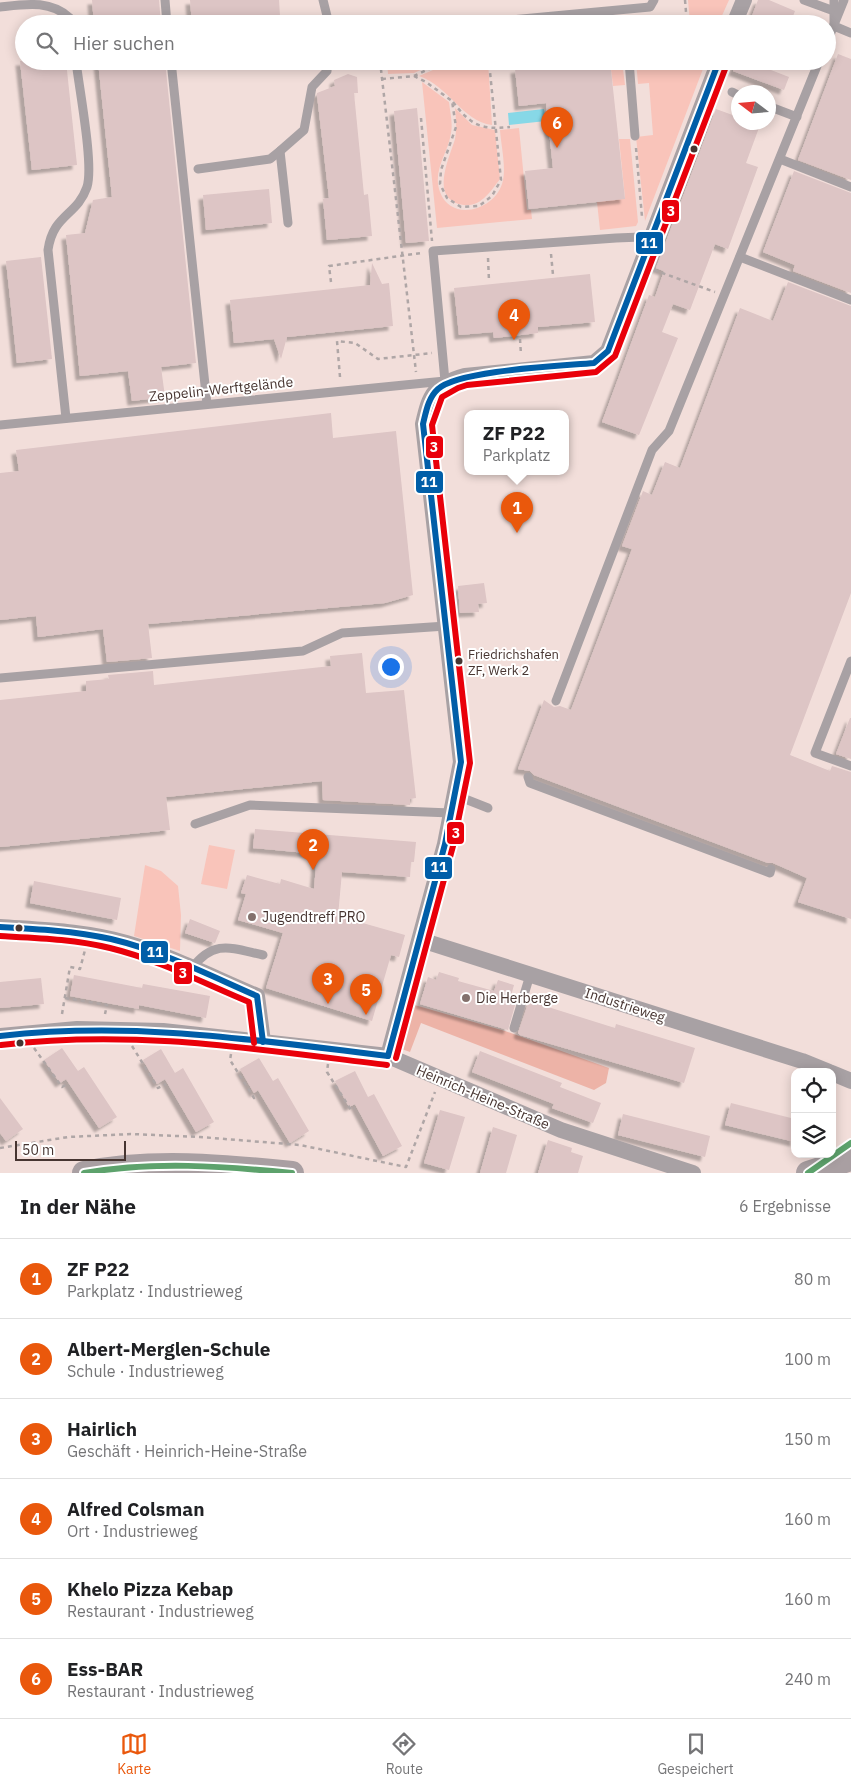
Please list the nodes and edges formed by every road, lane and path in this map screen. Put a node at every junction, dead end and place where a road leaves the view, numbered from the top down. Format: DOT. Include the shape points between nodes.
graph roads {
  1 [pos="165,0"];
  2 [pos="323,0"];
  3 [pos="654,0"];
  4 [pos="685,0"];
  5 [pos="744,0"];
  6 [pos="804,0"];
  7 [pos="834,0"];
  8 [pos="844,0"];
  9 [pos="0,7"];
  10 [pos="834,11"];
  11 [pos="67,15"];
  12 [pos="166,15"];
  13 [pos="327,15"];
  14 [pos="592,15"];
  15 [pos="686,15"];
  16 [pos="738,15"];
  17 [pos="834,15"];
  18 [pos="836,21"];
  19 [pos="836,27"];
  20 [pos="851,33"];
  21 [pos="77,70"];
  22 [pos="172,70"];
  23 [pos="327,70"];
  24 [pos="381,70"];
  25 [pos="427,70"];
  26 [pos="490,70"];
  27 [pos="630,70"];
  28 [pos="715,70"];
  29 [pos="815,70"];
  30 [pos="414,76"];
  31 [pos="382,79"];
  32 [pos="452,101"];
  33 [pos="776,109"];
  34 [pos="797,117"];
  35 [pos="421,118"];
  36 [pos="510,127"];
  37 [pos="496,128"];
  38 [pos="635,136"];
  39 [pos="280,151"];
  40 [pos="780,159"];
  41 [pos="198,169"];
  42 [pos="851,187"];
  43 [pos="642,222"];
  44 [pos="288,223"];
  45 [pos="652,240"];
  46 [pos="550,243"];
  47 [pos="487,247"];
  48 [pos="433,251"];
  49 [pos="402,256"];
  50 [pos="740,257"];
  51 [pos="653,269"];
  52 [pos="553,275"];
  53 [pos="489,281"];
  54 [pos="331,282"];
  55 [pos="716,293"];
  56 [pos="851,300"];
  57 [pos="442,352"];
  58 [pos="414,355"];
  59 [pos="340,377"];
  60 [pos="445,381"];
  61 [pos="418,383"];
  62 [pos="207,404"];
  63 [pos="66,418"];
  64 [pos="0,425"];
  65 [pos="446,626"];
  66 [pos="546,656"];
  67 [pos="851,661"];
  68 [pos="562,662"];
  69 [pos="0,678"];
  70 [pos="556,701"];
  71 [pos="851,766"];
  72 [pos="528,777"];
  73 [pos="455,795"];
  74 [pos="488,808"];
  75 [pos="451,813"];
  76 [pos="196,824"];
  77 [pos="772,869"];
  78 [pos="0,927"];
  79 [pos="89,935"];
  80 [pos="421,940"];
  81 [pos="263,955"];
  82 [pos="192,968"];
  83 [pos="530,975"];
  84 [pos="65,998"];
  85 [pos="514,1028"];
  86 [pos="102,1030"];
  87 [pos="60,1031"];
  88 [pos="0,1036"];
  89 [pos="263,1042"];
  90 [pos="134,1050"];
  91 [pos="35,1051"];
  92 [pos="388,1056"];
  93 [pos="230,1060"];
  94 [pos="819,1068"];
  95 [pos="327,1072"];
  96 [pos="836,1075"];
  97 [pos="440,1079"];
  98 [pos="850,1082"];
  99 [pos="67,1084"];
  100 [pos="166,1084"];
  101 [pos="259,1096"];
  102 [pos="356,1108"];
  103 [pos="851,1143"];
  104 [pos="0,1148"];
  105 [pos="851,1159"];
  106 [pos="815,1170"];
  107 [pos="84,1173"];
  108 [pos="292,1173"];
  109 [pos="693,1173"];
  1 -- 12 [label="lane"];
  2 -- 13 [label="lane"];
  3 -- 14 [label="lane" via="650,7"];
  4 -- 15 [label="path"];
  5 -- 16 [label="street"];
  6 -- 10 [label="lane"];
  7 -- 10 [label="lane"];
  8 -- 18 [label="lane"];
  9 -- 11 [label="lane" via="54,4"];
  10 -- 17 [label="lane"];
  19 -- 20 [label="lane"];
  21 -- 63 [label="lane" via="90,172 82,198 57,223 50,235 48,250"];
  22 -- 62 [label="lane"];
  23 -- 39 [label="lane" via="312,87 304,130"];
  24 -- 31 [label="path"];
  25 -- 30 [label="path"];
  26 -- 37 [label="path"];
  27 -- 38 [label="lane"];
  28 -- 45 [label="street"];
  29 -- 34 [label="lane"];
  30 -- 31 [label="path"];
  30 -- 32 [label="path"];
  31 -- 49 [label="path"];
  32 -- 37 [label="path" via="474,125"];
  32 -- 37 [label="path" via="456,127 441,170 440,184 447,198 461,207 479,206 492,196 501,180"];
  33 -- 34 [label="lane"];
  34 -- 40 [label="lane"];
  35 -- 48 [label="path"];
  36 -- 37 [label="path"];
  38 -- 43 [label="path"];
  39 -- 41 [label="lane" via="270,159"];
  39 -- 44 [label="lane"];
  40 -- 42 [label="lane"];
  40 -- 50 [label="lane"];
  45 -- 46 [label="lane" via="641,237"];
  45 -- 60 [label="street" via="608,351 601,359 594,363 465,376"];
  46 -- 47 [label="lane"];
  46 -- 52 [label="path"];
  47 -- 48 [label="lane"];
  47 -- 53 [label="path"];
  48 -- 49 [label="path"];
  48 -- 57 [label="lane"];
  49 -- 54 [label="path" via="329,266"];
  49 -- 58 [label="path"];
  50 -- 56 [label="lane"];
  50 -- 70 [label="lane" via="669,431 652,450"];
  51 -- 55 [label="path"];
  57 -- 58 [label="path"];
  57 -- 60 [label="lane"];
  58 -- 59 [label="path" via="378,359 355,343 337,342"];
  58 -- 61 [label="path"];
  60 -- 61 [label="lane, Zeppelin-Werftgelände"];
  60 -- 65 [label="street" via="428,399 423,424"];
  61 -- 62 [label="lane, Zeppelin-Werftgelände"];
  62 -- 63 [label="lane, Zeppelin-Werftgelände"];
  63 -- 64 [label="lane, Zeppelin-Werftgelände"];
  65 -- 69 [label="lane" via="342,633 302,651"];
  65 -- 73 [label="street" via="461,762"];
  66 -- 68 [label="path"];
  67 -- 71 [label="lane" via="814,758"];
  72 -- 77 [label="lane" via="530,783 770,873"];
  73 -- 74 [label="lane"];
  73 -- 75 [label="street"];
  75 -- 76 [label="lane" via="250,805"];
  75 -- 80 [label="street"];
  78 -- 79 [label="street"];
  79 -- 82 [label="street" via="124,943"];
  79 -- 84 [label="path" via="80,969 70,967"];
  80 -- 83 [label="street, Industrieweg"];
  80 -- 92 [label="street"];
  81 -- 82 [label="lane" via="226,947 203,954"];
  82 -- 89 [label="street" via="257,996"];
  83 -- 85 [label="lane"];
  83 -- 94 [label="street, Industrieweg"];
  84 -- 86 [label="path" via="107,1005"];
  84 -- 87 [label="path"];
  86 -- 87 [label="street, Heinrich-Heine-Straße"];
  86 -- 89 [label="street, Heinrich-Heine-Straße" via="163,1031"];
  87 -- 88 [label="street, Heinrich-Heine-Straße"];
  89 -- 92 [label="street, Heinrich-Heine-Straße"];
  90 -- 100 [label="path" via="158,1088"];
  91 -- 99 [label="path" via="62,1087"];
  92 -- 97 [label="street, Heinrich-Heine-Straße"];
  93 -- 101 [label="path" via="254,1098"];
  95 -- 102 [label="path" via="351,1110"];
  96 -- 98 [label="street"];
  97 -- 104 [label="path" via="406,1167 300,1145 200,1137 132,1134 68,1137"];
  97 -- 109 [label="street, Heinrich-Heine-Straße" via="561,1130"];
  103 -- 106 [label="main road"];
  105 -- 106 [label="main road"];
  107 -- 108 [label="main road" via="161,1165 228,1166"];
}
